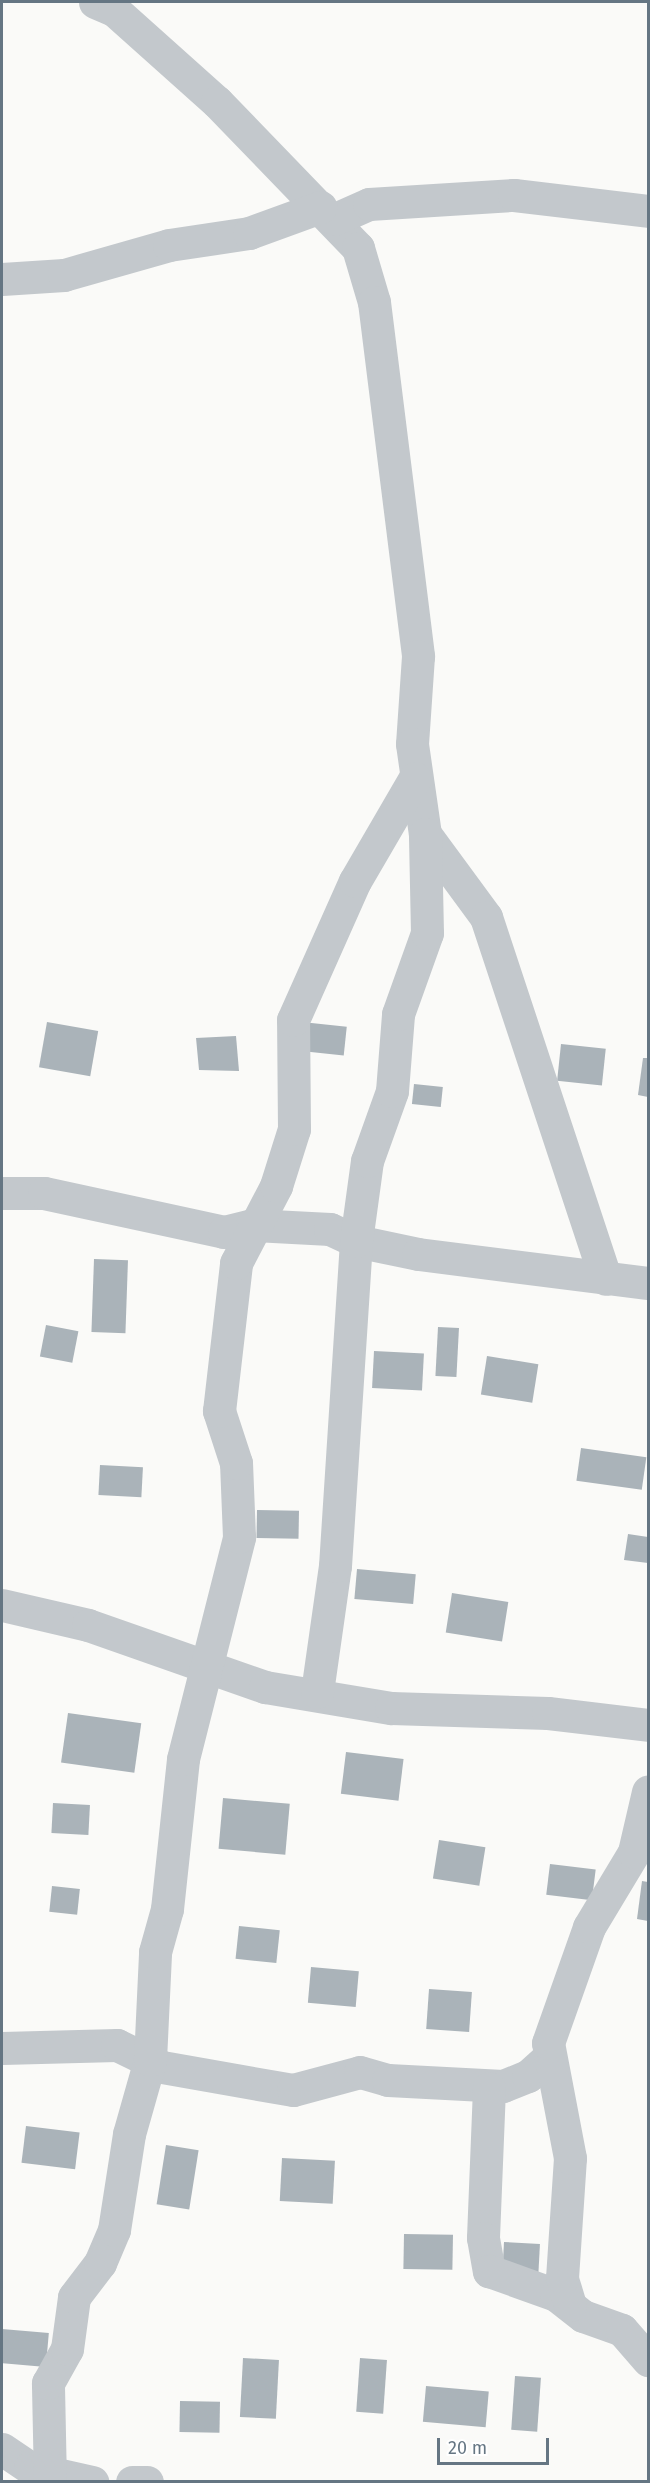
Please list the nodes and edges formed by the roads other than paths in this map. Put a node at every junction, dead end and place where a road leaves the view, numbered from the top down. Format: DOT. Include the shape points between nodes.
graph roads {
  1 [pos="95,2"];
  2 [pos="648,211"];
  3 [pos="327,213"];
  4 [pos="2,279"];
  5 [pos="415,778"];
  6 [pos="425,834"];
  7 [pos="2,1193"];
  8 [pos="252,1225"];
  9 [pos="356,1241"];
  10 [pos="606,1279"];
  11 [pos="648,1283"];
  12 [pos="2,1605"];
  13 [pos="203,1668"];
  14 [pos="317,1692"];
  15 [pos="648,1725"];
  16 [pos="648,1792"];
  17 [pos="2,2048"];
  18 [pos="547,2059"];
  19 [pos="150,2060"];
  20 [pos="489,2088"];
  21 [pos="570,2305"];
  22 [pos="648,2360"];
  23 [pos="2,2449"];
  24 [pos="49,2477"];
  25 [pos="92,2481"];
  26 [pos="132,2481"];
  27 [pos="147,2481"];
  1 -- 3 [label="street" via="114,10 217,102"];
  2 -- 3 [label="street" via="514,195 369,204"];
  3 -- 4 [label="street" via="249,233 169,245 64,275"];
  3 -- 5 [label="street" via="358,248 374,302 418,656"];
  5 -- 6 [label="street"];
  5 -- 8 [label="street" via="356,881 293,1020 294,1129 276,1186"];
  6 -- 9 [label="street" via="426,933 398,1014 392,1091 367,1161"];
  6 -- 10 [label="street" via="486,917"];
  7 -- 8 [label="street" via="44,1193 224,1232"];
  8 -- 9 [label="street" via="330,1229"];
  8 -- 13 [label="street" via="236,1263 219,1412 236,1463 239,1537"];
  9 -- 10 [label="street"];
  9 -- 14 [label="street" via="335,1566"];
  10 -- 11 [label="street"];
  12 -- 13 [label="street" via="88,1625"];
  13 -- 14 [label="street" via="265,1687"];
  13 -- 19 [label="street" via="183,1759 167,1910 155,1952"];
  14 -- 15 [label="street" via="391,1708 548,1713"];
  16 -- 18 [label="street" via="634,1852 599,1905 553,2023"];
  17 -- 19 [label="street" via="117,2045"];
  18 -- 20 [label="street" via="528,2076"];
  18 -- 21 [label="street" via="570,2158 562,2278"];
  19 -- 20 [label="street" via="293,2090 360,2072 388,2080"];
  19 -- 24 [label="street" via="129,2134 114,2230 100,2263 74,2297 67,2349 48,2383"];
  20 -- 21 [label="street" via="483,2238 487,2267 493,2274"];
  21 -- 22 [label="street" via="596,2323 622,2330"];
  23 -- 24 [label="street"];
  24 -- 25 [label="street"];
  26 -- 27 [label="street"];
}
